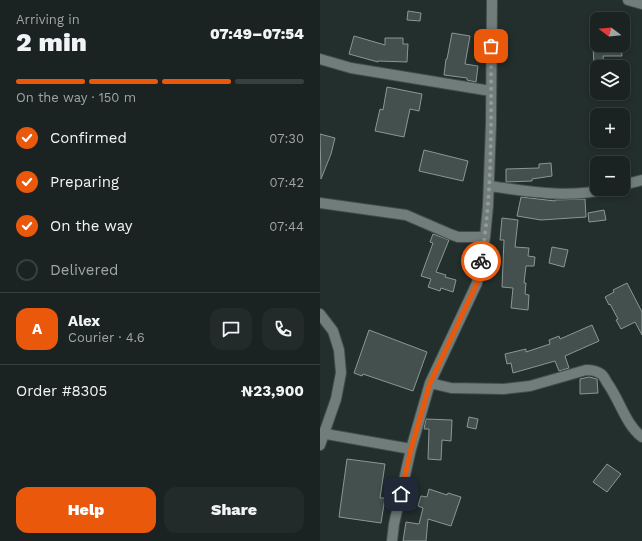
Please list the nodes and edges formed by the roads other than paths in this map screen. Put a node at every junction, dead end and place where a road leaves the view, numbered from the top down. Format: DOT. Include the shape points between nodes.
graph roads {
  1 [pos="492,0"];
  2 [pos="628,0"];
  3 [pos="642,4"];
  4 [pos="320,59"];
  5 [pos="491,91"];
  6 [pos="642,180"];
  7 [pos="630,183"];
  8 [pos="489,186"];
  9 [pos="590,192"];
  10 [pos="320,203"];
  11 [pos="485,237"];
  12 [pos="320,314"];
  13 [pos="430,383"];
  14 [pos="322,434"];
  15 [pos="642,437"];
  16 [pos="320,445"];
  17 [pos="411,449"];
  18 [pos="392,541"];
  1 -- 5 [label="street"];
  2 -- 3 [label="street"];
  4 -- 5 [label="street" via="351,68"];
  5 -- 8 [label="street"];
  6 -- 7 [label="street"];
  8 -- 9 [label="street" via="525,191"];
  8 -- 11 [label="street"];
  10 -- 11 [label="street" via="406,215 450,234"];
  11 -- 13 [label="street" via="477,283"];
  12 -- 14 [label="street" via="333,331 339,350 341,373 336,399"];
  13 -- 15 [label="street" via="451,388 504,389 530,386 594,370 601,374 624,414"];
  13 -- 17 [label="street"];
  14 -- 16 [label="street"];
  14 -- 17 [label="street"];
  17 -- 18 [label="street"];
}
